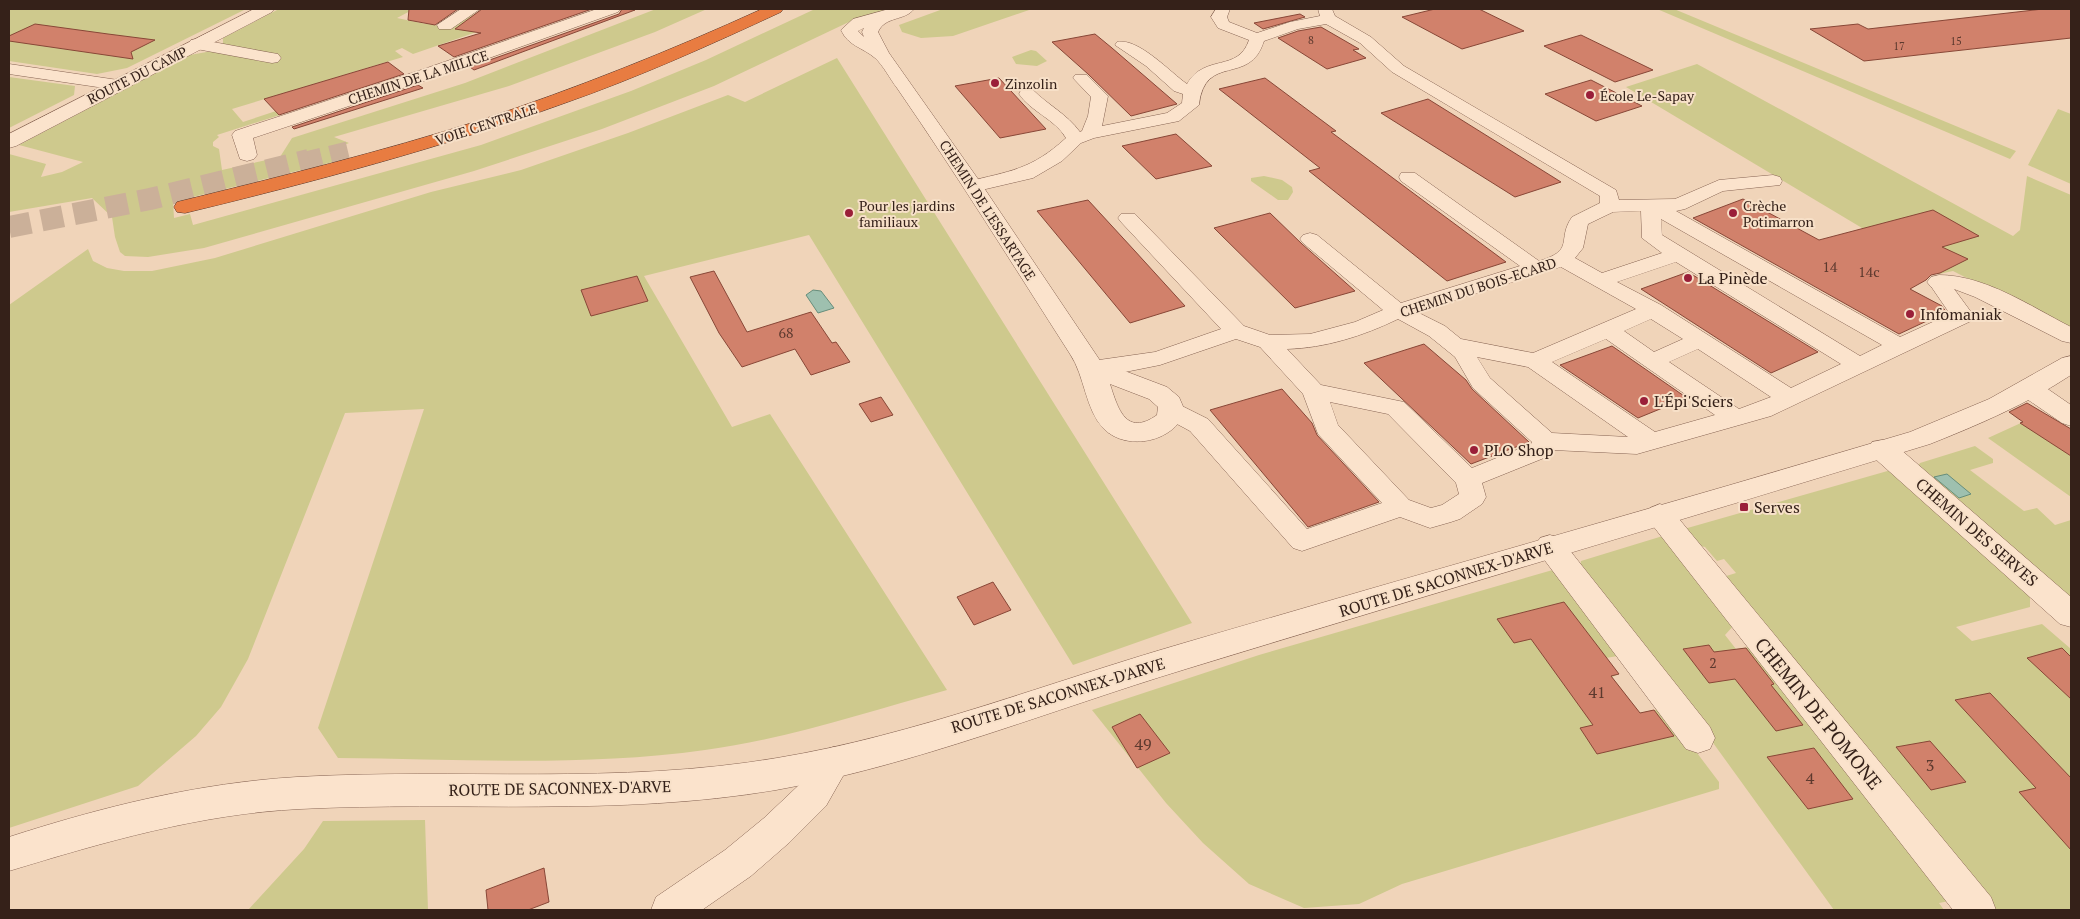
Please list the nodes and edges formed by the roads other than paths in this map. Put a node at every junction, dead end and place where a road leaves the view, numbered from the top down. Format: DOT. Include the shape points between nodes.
graph roads {
  1 [pos="266,9"];
  2 [pos="472,9"];
  3 [pos="612,9"];
  4 [pos="744,9"];
  5 [pos="775,9"];
  6 [pos="793,9"];
  7 [pos="906,9"];
  8 [pos="1223,9"];
  9 [pos="1326,14"];
  10 [pos="445,25"];
  11 [pos="680,34"];
  12 [pos="1257,38"];
  13 [pos="197,44"];
  14 [pos="1123,45"];
  15 [pos="272,58"];
  16 [pos="623,61"];
  17 [pos="9,69"];
  18 [pos="1081,78"];
  19 [pos="118,84"];
  20 [pos="1191,91"];
  21 [pos="1027,94"];
  22 [pos="1083,136"];
  23 [pos="9,142"];
  24 [pos="430,142"];
  25 [pos="350,150"];
  26 [pos="247,155"];
  27 [pos="1408,177"];
  28 [pos="1772,181"];
  29 [pos="973,186"];
  30 [pos="1651,205"];
  31 [pos="1610,206"];
  32 [pos="185,207"];
  33 [pos="1128,218"];
  34 [pos="1310,239"];
  35 [pos="1678,254"];
  36 [pos="1562,260"];
  37 [pos="1536,268"];
  38 [pos="1600,281"];
  39 [pos="1939,282"];
  40 [pos="1792,285"];
  41 [pos="1754,300"];
  42 [pos="1653,310"];
  43 [pos="1398,311"];
  44 [pos="1607,329"];
  45 [pos="1236,331"];
  46 [pos="2071,336"];
  47 [pos="1700,340"];
  48 [pos="1268,342"];
  49 [pos="1455,345"];
  50 [pos="1900,346"];
  51 [pos="1535,361"];
  52 [pos="1652,361"];
  53 [pos="2071,364"];
  54 [pos="1859,365"];
  55 [pos="1092,368"];
  56 [pos="2030,389"];
  57 [pos="1313,391"];
  58 [pos="1790,398"];
  59 [pos="1172,411"];
  60 [pos="2071,417"];
  61 [pos="1736,418"];
  62 [pos="1546,441"];
  63 [pos="1652,442"];
  64 [pos="1882,449"];
  65 [pos="1468,479"];
  66 [pos="1400,507"];
  67 [pos="1660,516"];
  68 [pos="1550,546"];
  69 [pos="2071,615"];
  70 [pos="1698,738"];
  71 [pos="834,762"];
  72 [pos="9,854"];
  73 [pos="670,910"];
  74 [pos="1977,910"];
  1 -- 13 [label="street, ROUTE DU CAMP"];
  2 -- 10 [label="street"];
  3 -- 26 [label="street, CHEMIN DE LA MILICE" via="242,135"];
  4 -- 16 [label="highway, VOIE CENTRALE"];
  5 -- 24 [label="highway, VOIE CENTRALE" via="624,75"];
  6 -- 24 [label="highway" via="701,50 610,85"];
  7 -- 29 [label="street, CHEMIN DE L'ESSARTAGE" via="887,15 870,32 881,54"];
  8 -- 12 [label="street" via="1219,17 1223,25"];
  9 -- 12 [label="street"];
  9 -- 31 [label="street" via="1378,47 1398,69 1419,83 1609,194"];
  11 -- 16 [label="highway"];
  12 -- 20 [label="street" via="1252,54 1243,61 1212,68 1194,83"];
  13 -- 15 [label="street"];
  13 -- 19 [label="street, ROUTE DU CAMP"];
  14 -- 20 [label="street"];
  16 -- 25 [label="highway, VOIE CENTRALE" via="486,110"];
  17 -- 19 [label="street"];
  18 -- 22 [label="street" via="1100,96 1097,116"];
  19 -- 23 [label="street, ROUTE DU CAMP"];
  20 -- 22 [label="street" via="1190,105 1173,118"];
  21 -- 22 [label="street" via="1042,110 1061,118"];
  22 -- 29 [label="street" via="1026,174"];
  24 -- 32 [label="highway, VOIE CENTRALE" via="293,181"];
  27 -- 37 [label="street"];
  28 -- 30 [label="street" via="1719,186 1678,205"];
  29 -- 55 [label="street, CHEMIN DE L'ESSARTAGE"];
  30 -- 31 [label="street"];
  30 -- 35 [label="street" via="1652,238"];
  30 -- 40 [label="street"];
  31 -- 36 [label="street, CHEMIN DU BOIS-ECARD" via="1579,222 1572,248"];
  33 -- 45 [label="street"];
  34 -- 43 [label="street"];
  35 -- 38 [label="street"];
  35 -- 41 [label="street"];
  36 -- 37 [label="street, CHEMIN DU BOIS-ECARD"];
  36 -- 38 [label="street"];
  37 -- 43 [label="street, CHEMIN DU BOIS-ECARD"];
  38 -- 42 [label="street"];
  39 -- 46 [label="street" via="1957,282 1983,292"];
  39 -- 50 [label="street" via="1963,316"];
  40 -- 41 [label="street"];
  40 -- 50 [label="street"];
  41 -- 54 [label="street"];
  42 -- 44 [label="street"];
  42 -- 47 [label="street"];
  43 -- 48 [label="street, CHEMIN DU BOIS-ECARD" via="1363,327 1310,341"];
  43 -- 49 [label="street" via="1437,331"];
  44 -- 51 [label="street"];
  44 -- 52 [label="street"];
  45 -- 48 [label="street, CHEMIN DU BOIS-ECARD"];
  45 -- 55 [label="street" via="1160,358"];
  47 -- 52 [label="street"];
  47 -- 58 [label="street"];
  48 -- 57 [label="street"];
  49 -- 51 [label="street"];
  49 -- 62 [label="street" via="1464,353 1481,383"];
  50 -- 54 [label="street"];
  51 -- 63 [label="street"];
  52 -- 61 [label="street"];
  53 -- 56 [label="street, ROUTE DE SACONNEX-D'ARVE"];
  54 -- 58 [label="street"];
  55 -- 59 [label="street" via="1158,393 1170,403"];
  55 -- 59 [label="street, CHEMIN DE L'ESSARTAGE" via="1106,410 1124,430 1142,432 1160,427 1169,420"];
  56 -- 60 [label="street"];
  56 -- 64 [label="street, ROUTE DE SACONNEX-D'ARVE" via="1953,425"];
  57 -- 65 [label="street" via="1396,408"];
  57 -- 66 [label="street" via="1327,428"];
  58 -- 61 [label="street"];
  59 -- 66 [label="street" via="1199,425 1302,541"];
  61 -- 63 [label="street"];
  62 -- 63 [label="street" via="1637,446"];
  62 -- 65 [label="street" via="1540,450"];
  64 -- 67 [label="street, ROUTE DE SACONNEX-D'ARVE"];
  64 -- 69 [label="street, CHEMIN DES SERVES"];
  65 -- 66 [label="street" via="1473,497 1451,512 1430,518"];
  67 -- 68 [label="street, ROUTE DE SACONNEX-D'ARVE"];
  67 -- 74 [label="street, CHEMIN DE POMONE"];
  68 -- 70 [label="street"];
  68 -- 71 [label="street, ROUTE DE SACONNEX-D'ARVE" via="1169,660 911,742"];
  71 -- 72 [label="street, ROUTE DE SACONNEX-D'ARVE" via="731,781 624,790 360,791 238,799 189,805"];
  71 -- 73 [label="street" via="813,795 777,830 738,863"];
}
